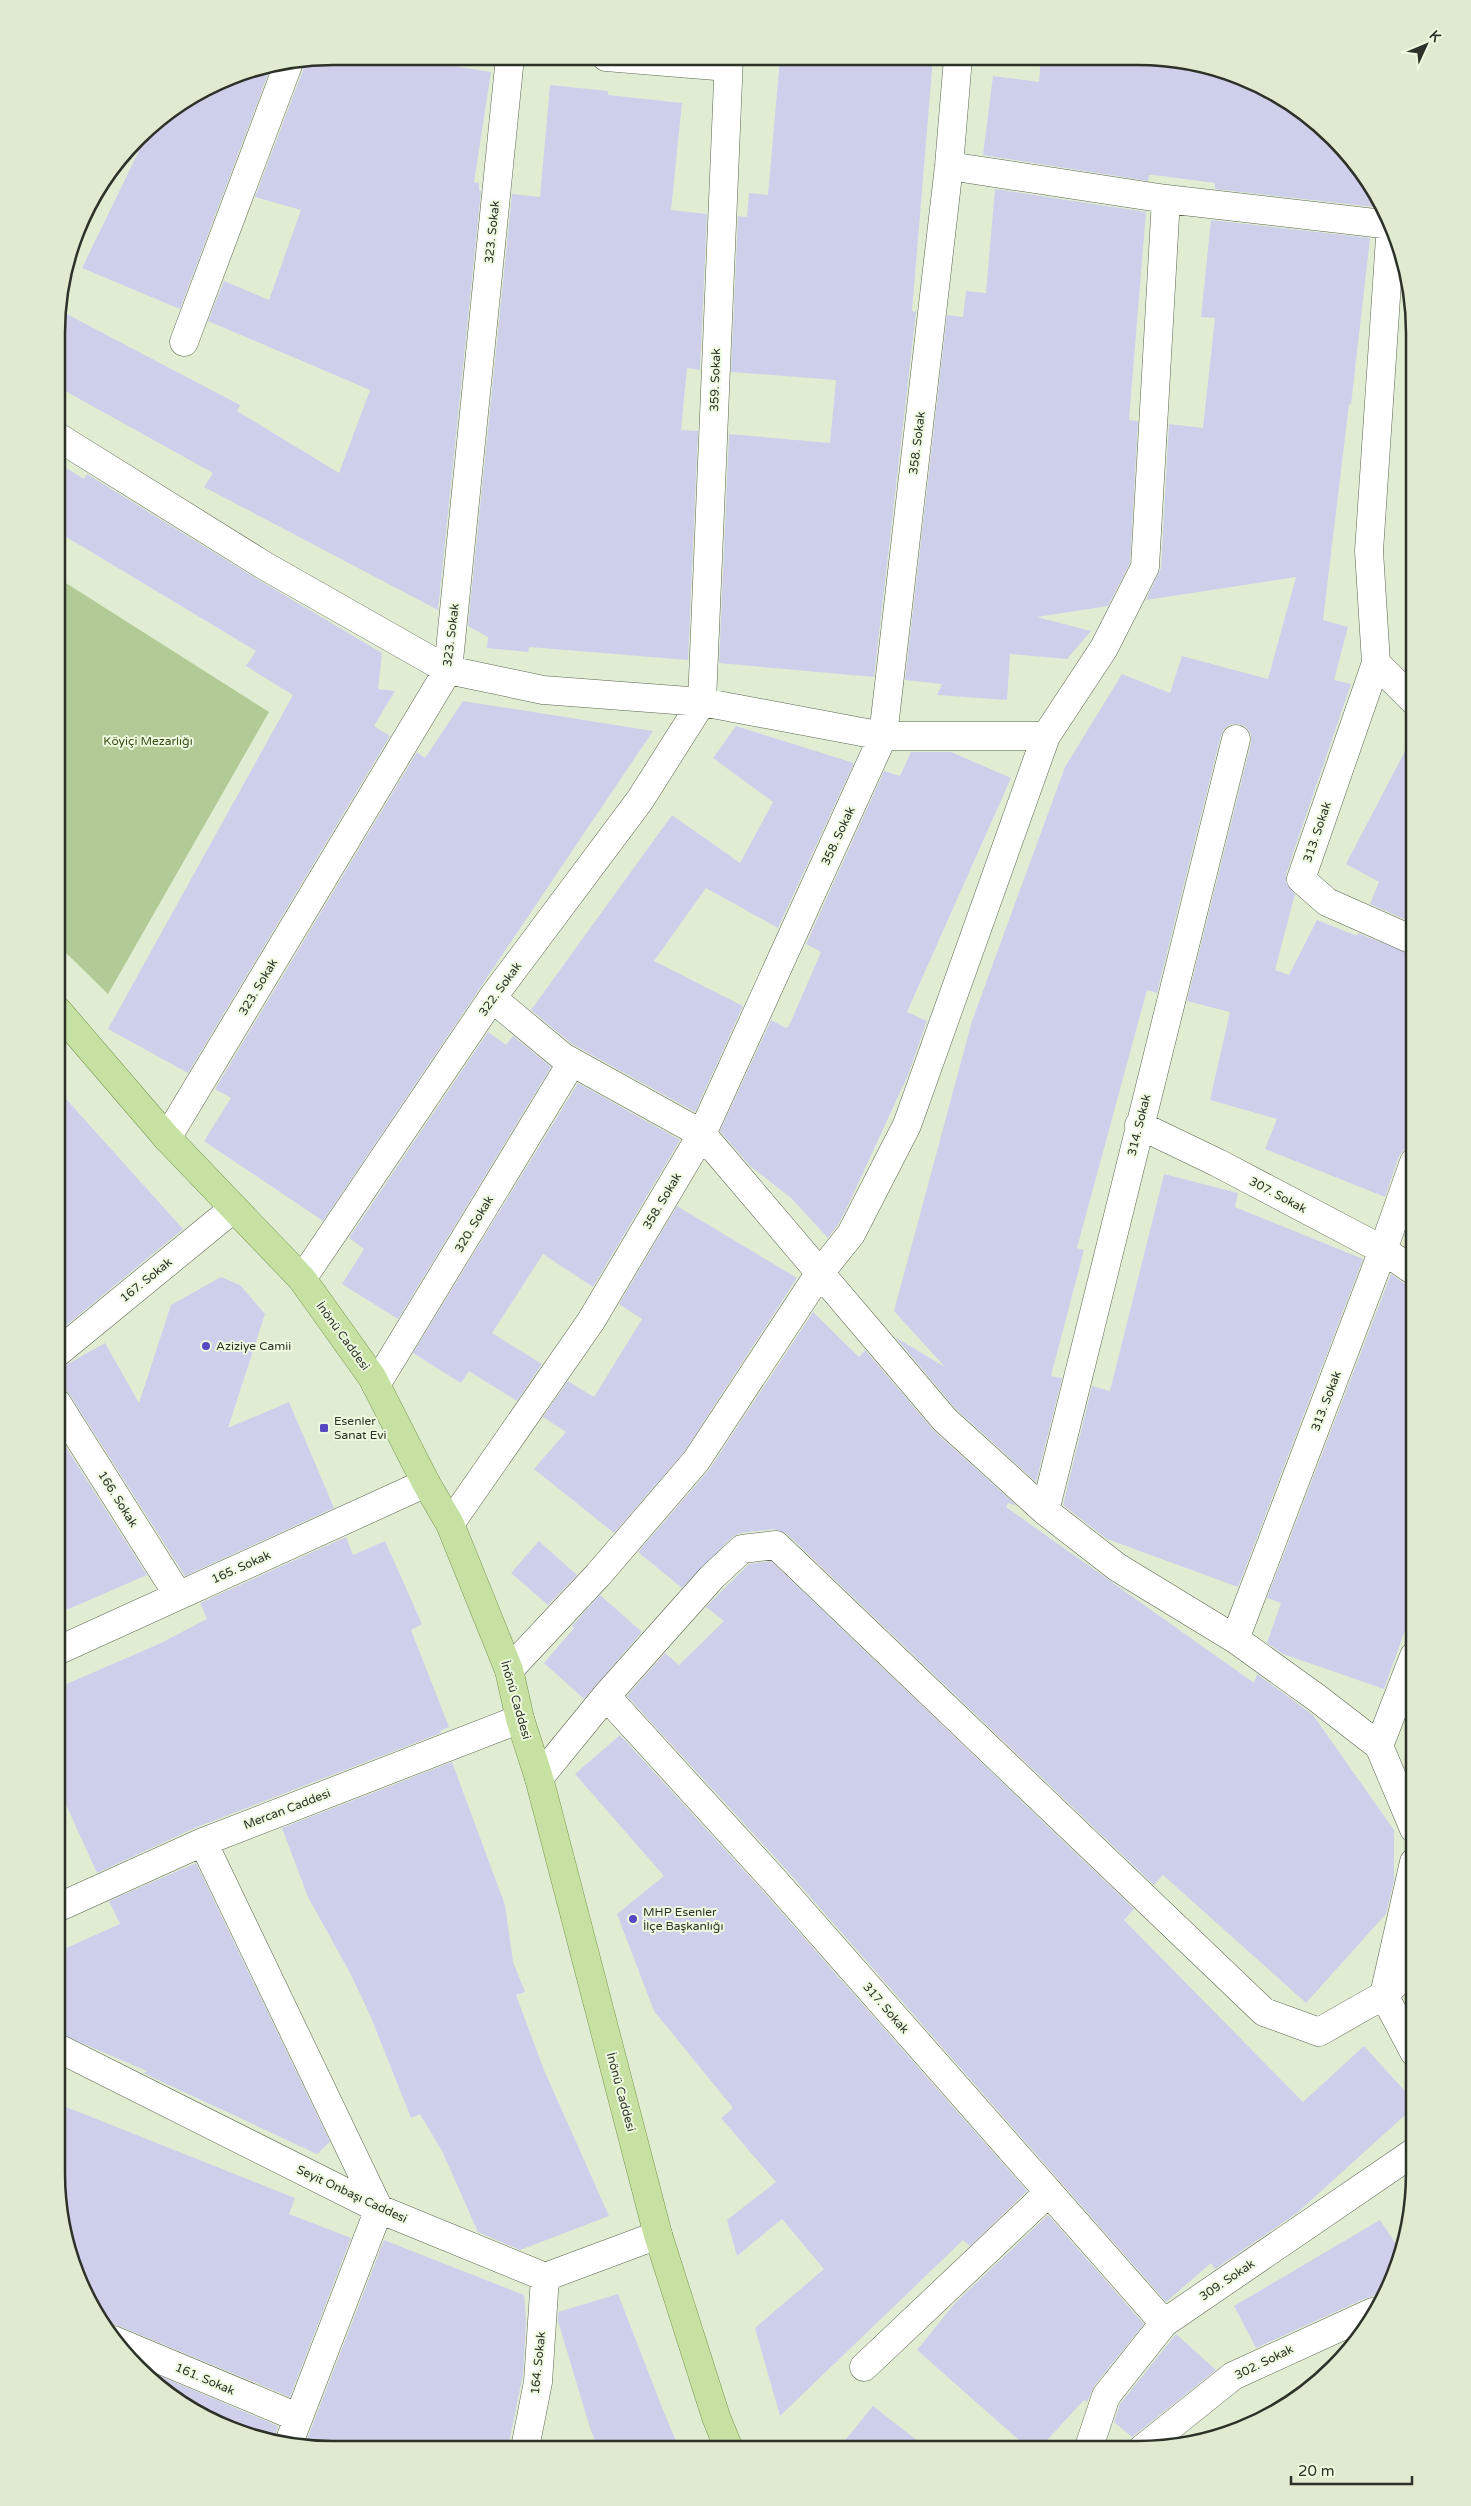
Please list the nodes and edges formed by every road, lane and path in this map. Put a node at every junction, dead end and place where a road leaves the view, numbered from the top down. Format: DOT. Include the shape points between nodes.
graph roads {
  1 [pos="509,65"];
  2 [pos="728,65"];
  3 [pos="957,65"];
  4 [pos="286,69"];
  5 [pos="949,166"];
  6 [pos="1166,199"];
  7 [pos="1382,223"];
  8 [pos="1391,243"];
  9 [pos="184,342"];
  10 [pos="65,441"];
  11 [pos="1376,663"];
  12 [pos="448,670"];
  13 [pos="1406,693"];
  14 [pos="702,702"];
  15 [pos="883,736"];
  16 [pos="1046,736"];
  17 [pos="1236,739"];
  18 [pos="1406,937"];
  19 [pos="492,998"];
  20 [pos="65,1025"];
  21 [pos="572,1062"];
  22 [pos="1139,1125"];
  23 [pos="702,1134"];
  24 [pos="167,1138"];
  25 [pos="1406,1185"];
  26 [pos="234,1208"];
  27 [pos="1383,1250"];
  28 [pos="1406,1266"];
  29 [pos="819,1274"];
  30 [pos="302,1278"];
  31 [pos="65,1346"];
  32 [pos="376,1386"];
  33 [pos="65,1416"];
  34 [pos="426,1483"];
  35 [pos="1045,1511"];
  36 [pos="450,1524"];
  37 [pos="178,1595"];
  38 [pos="1235,1639"];
  39 [pos="65,1648"];
  40 [pos="509,1670"];
  41 [pos="1406,1677"];
  42 [pos="606,1696"];
  43 [pos="520,1719"];
  44 [pos="1379,1746"];
  45 [pos="539,1778"];
  46 [pos="1406,1810"];
  47 [pos="203,1842"];
  48 [pos="1406,1897"];
  49 [pos="65,1904"];
  50 [pos="1406,1972"];
  51 [pos="1384,1995"];
  52 [pos="1406,2037"];
  53 [pos="65,2052"];
  54 [pos="1406,2157"];
  55 [pos="1049,2192"];
  56 [pos="378,2209"];
  57 [pos="658,2235"];
  58 [pos="545,2277"];
  59 [pos="1365,2316"];
  60 [pos="1164,2323"];
  61 [pos="129,2347"];
  62 [pos="864,2367"];
  63 [pos="297,2417"];
  64 [pos="290,2438"];
  65 [pos="1153,2440"];
  66 [pos="526,2441"];
  67 [pos="726,2441"];
  68 [pos="1091,2441"];
  1 -- 12 [label="street, 323. Sokak"];
  2 -- 14 [label="street, 359. Sokak"];
  3 -- 5 [label="street, 358. Sokak"];
  4 -- 9 [label="street"];
  5 -- 6 [label="street"];
  5 -- 15 [label="street, 358. Sokak"];
  6 -- 7 [label="street"];
  6 -- 16 [label="street" via="1145,567 1104,648"];
  8 -- 11 [label="street" via="1369,551"];
  10 -- 12 [label="street" via="265,566"];
  11 -- 13 [label="street"];
  11 -- 18 [label="street, 313. Sokak" via="1301,879 1327,902"];
  12 -- 14 [label="street" via="543,690"];
  12 -- 24 [label="street, 323. Sokak"];
  14 -- 15 [label="street"];
  14 -- 19 [label="street, 322. Sokak" via="640,800"];
  15 -- 16 [label="street"];
  15 -- 23 [label="street, 358. Sokak"];
  16 -- 29 [label="street" via="906,1125 851,1234"];
  17 -- 22 [label="street, 314. Sokak"];
  19 -- 21 [label="street"];
  19 -- 30 [label="street, 322. Sokak"];
  20 -- 24 [label="main road, İnönü Caddesi"];
  21 -- 23 [label="street"];
  21 -- 32 [label="street, 320. Sokak"];
  22 -- 27 [label="street, 307. Sokak"];
  22 -- 35 [label="street, 314. Sokak"];
  23 -- 29 [label="street"];
  23 -- 36 [label="street, 358. Sokak" via="591,1321"];
  24 -- 26 [label="main road, İnönü Caddesi"];
  25 -- 27 [label="street, 313. Sokak"];
  26 -- 30 [label="main road, İnönü Caddesi"];
  26 -- 31 [label="street, 167. Sokak"];
  27 -- 28 [label="street, 307. Sokak"];
  27 -- 38 [label="street, 313. Sokak"];
  29 -- 35 [label="street" via="945,1420"];
  29 -- 40 [label="street" via="696,1461 598,1575"];
  30 -- 32 [label="main road, İnönü Caddesi"];
  32 -- 34 [label="main road, İnönü Caddesi"];
  33 -- 37 [label="street, 166. Sokak"];
  34 -- 36 [label="main road, İnönü Caddesi"];
  34 -- 37 [label="street, 165. Sokak"];
  35 -- 38 [label="street" via="1117,1567"];
  36 -- 40 [label="main road, İnönü Caddesi"];
  37 -- 39 [label="street, 165. Sokak"];
  38 -- 44 [label="street"];
  40 -- 43 [label="main road, İnönü Caddesi"];
  41 -- 44 [label="street"];
  42 -- 45 [label="street"];
  42 -- 51 [label="street" via="712,1577 742,1549 776,1545 1264,2012 1318,2032"];
  42 -- 55 [label="street, 317. Sokak" via="772,1878"];
  43 -- 45 [label="main road, İnönü Caddesi"];
  43 -- 47 [label="street, Mercan Caddesi"];
  44 -- 46 [label="street"];
  45 -- 57 [label="main road, İnönü Caddesi"];
  47 -- 49 [label="street, Mercan Caddesi"];
  47 -- 56 [label="street"];
  48 -- 51 [label="street"];
  50 -- 51 [label="street"];
  51 -- 52 [label="street"];
  53 -- 56 [label="street, Seyit Onbaşı Caddesi"];
  54 -- 60 [label="street, 309. Sokak"];
  55 -- 60 [label="street, 317. Sokak"];
  55 -- 62 [label="street"];
  56 -- 58 [label="street, Seyit Onbaşı Caddesi"];
  56 -- 63 [label="street"];
  57 -- 58 [label="street"];
  57 -- 67 [label="main road, İnönü Caddesi"];
  58 -- 66 [label="street, 164. Sokak" via="538,2382"];
  59 -- 65 [label="street, 302. Sokak" via="1233,2376"];
  60 -- 68 [label="street, 309. Sokak" via="1106,2396"];
  61 -- 63 [label="street, 161. Sokak"];
  63 -- 64 [label="street"];
}
